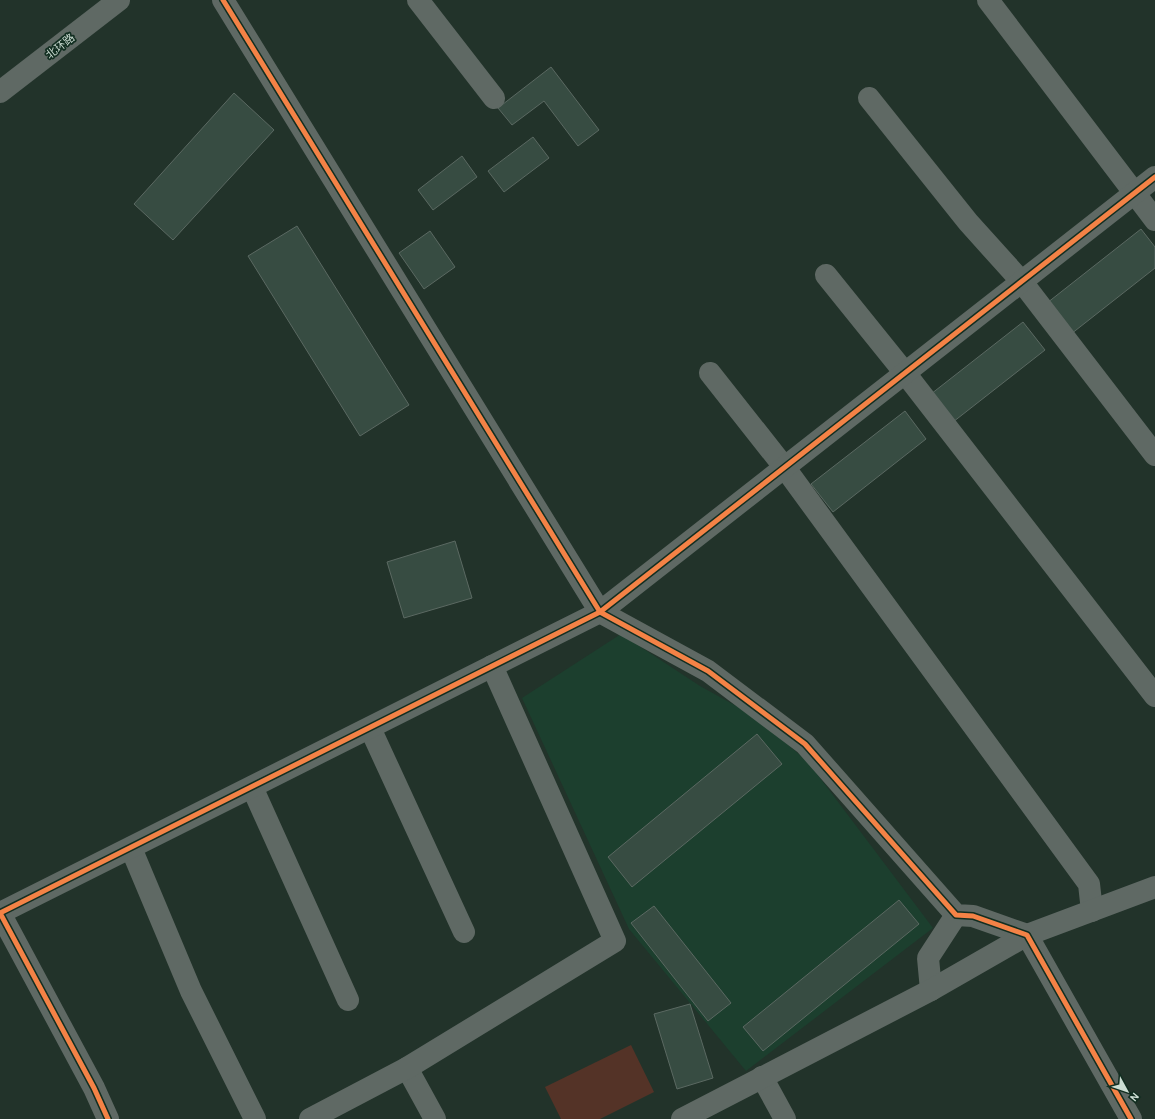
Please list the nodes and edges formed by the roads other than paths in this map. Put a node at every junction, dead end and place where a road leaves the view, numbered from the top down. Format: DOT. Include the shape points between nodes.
graph roads {
  1 [pos="119,0"];
  2 [pos="223,0"];
  3 [pos="418,0"];
  4 [pos="988,0"];
  5 [pos="0,92"];
  6 [pos="494,98"];
  7 [pos="869,98"];
  8 [pos="1155,177"];
  9 [pos="1135,194"];
  10 [pos="1155,220"];
  11 [pos="826,275"];
  12 [pos="1022,282"];
  13 [pos="710,373"];
  14 [pos="905,373"];
  15 [pos="1155,454"];
  16 [pos="785,468"];
  17 [pos="600,612"];
  18 [pos="492,666"];
  19 [pos="1155,696"];
  20 [pos="370,728"];
  21 [pos="252,787"];
  22 [pos="131,848"];
  23 [pos="1155,887"];
  24 [pos="1092,911"];
  25 [pos="956,915"];
  26 [pos="464,932"];
  27 [pos="1027,934"];
  28 [pos="931,990"];
  29 [pos="348,1000"];
  30 [pos="407,1068"];
  31 [pos="762,1077"];
  32 [pos="108,1119"];
  33 [pos="255,1119"];
  34 [pos="310,1119"];
  35 [pos="435,1119"];
  36 [pos="682,1119"];
  37 [pos="785,1119"];
  38 [pos="1131,1119"];
  1 -- 5 [label="street, 北环路"];
  2 -- 17 [label="street"];
  3 -- 6 [label="street"];
  4 -- 9 [label="street"];
  7 -- 12 [label="street" via="968,222"];
  8 -- 9 [label="street"];
  9 -- 10 [label="street"];
  9 -- 12 [label="street"];
  11 -- 14 [label="street"];
  12 -- 14 [label="street"];
  12 -- 15 [label="street"];
  13 -- 16 [label="street"];
  14 -- 16 [label="street"];
  14 -- 19 [label="street"];
  16 -- 17 [label="street"];
  16 -- 24 [label="street" via="1090,884"];
  17 -- 18 [label="street"];
  17 -- 25 [label="street" via="708,671 805,744"];
  18 -- 20 [label="street"];
  18 -- 30 [label="street" via="615,940"];
  20 -- 21 [label="street"];
  20 -- 26 [label="street"];
  21 -- 22 [label="street"];
  21 -- 29 [label="street"];
  22 -- 32 [label="street" via="0,913"];
  22 -- 33 [label="street" via="191,991"];
  23 -- 24 [label="street"];
  24 -- 27 [label="street"];
  25 -- 27 [label="street" via="973,916"];
  25 -- 28 [label="street" via="928,958"];
  27 -- 28 [label="street"];
  27 -- 38 [label="street"];
  28 -- 31 [label="street"];
  30 -- 34 [label="street"];
  30 -- 35 [label="street"];
  31 -- 36 [label="street"];
  31 -- 37 [label="street"];
}
